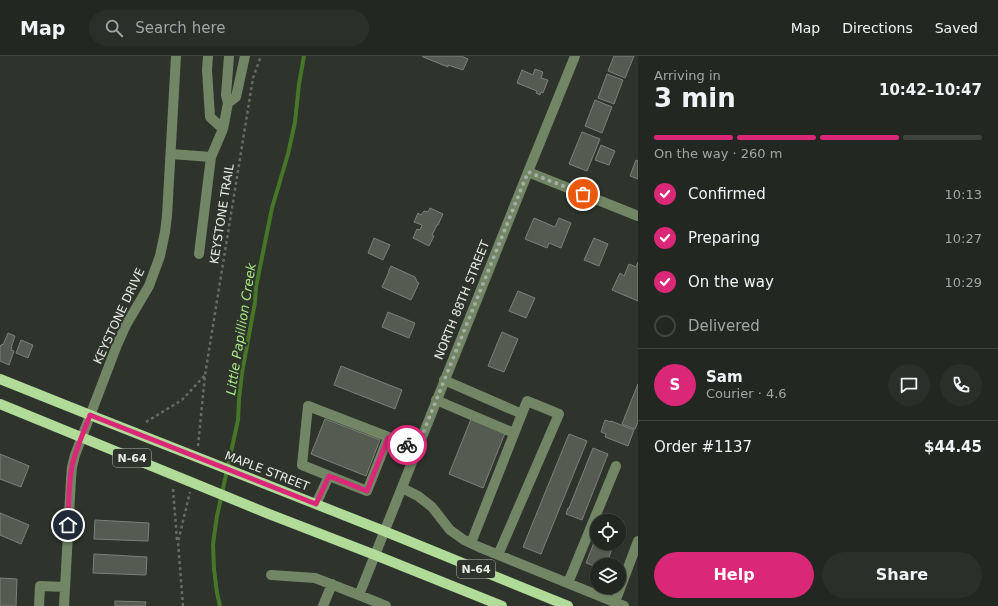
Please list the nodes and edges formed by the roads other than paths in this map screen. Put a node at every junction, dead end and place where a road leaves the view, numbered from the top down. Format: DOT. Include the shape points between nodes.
graph roads {
  1 [pos="176,56"];
  2 [pos="208,56"];
  3 [pos="229,56"];
  4 [pos="245,56"];
  5 [pos="575,56"];
  6 [pos="228,103"];
  7 [pos="224,129"];
  8 [pos="171,154"];
  9 [pos="211,157"];
  10 [pos="528,172"];
  11 [pos="638,216"];
  12 [pos="199,254"];
  13 [pos="0,379"];
  14 [pos="444,380"];
  15 [pos="436,400"];
  16 [pos="0,404"];
  17 [pos="522,414"];
  18 [pos="90,415"];
  19 [pos="514,433"];
  20 [pos="82,437"];
  21 [pos="388,438"];
  22 [pos="417,448"];
  23 [pos="616,466"];
  24 [pos="329,476"];
  25 [pos="402,488"];
  26 [pos="316,504"];
  27 [pos="384,531"];
  28 [pos="638,541"];
  29 [pos="471,543"];
  30 [pos="375,555"];
  31 [pos="498,555"];
  32 [pos="272,575"];
  33 [pos="568,583"];
  34 [pos="332,584"];
  35 [pos="65,587"];
  36 [pos="359,595"];
  37 [pos="620,604"];
  38 [pos="380,605"];
  39 [pos="498,605"];
  40 [pos="38,606"];
  41 [pos="64,606"];
  42 [pos="323,606"];
  43 [pos="568,606"];
  1 -- 8 [label="street, KEYSTONE DRIVE"];
  2 -- 7 [label="street" via="206,70 210,117"];
  3 -- 6 [label="street" via="226,95"];
  4 -- 6 [label="street" via="236,97"];
  5 -- 10 [label="street, NORTH 88TH STREET"];
  6 -- 7 [label="street"];
  7 -- 9 [label="street"];
  8 -- 9 [label="street"];
  8 -- 18 [label="street, KEYSTONE DRIVE" via="167,216 160,256 149,286 117,345"];
  9 -- 12 [label="street"];
  10 -- 11 [label="street"];
  10 -- 14 [label="street, NORTH 88TH STREET"];
  13 -- 18 [label="main road, MAPLE STREET / N-64"];
  14 -- 15 [label="street, NORTH 88TH STREET"];
  14 -- 17 [label="street"];
  15 -- 19 [label="street"];
  15 -- 22 [label="street, NORTH 88TH STREET"];
  16 -- 20 [label="main road, N-64"];
  17 -- 19 [label="street"];
  17 -- 31 [label="street" via="527,401 559,414"];
  18 -- 20 [label="street, KEYSTONE DRIVE"];
  18 -- 26 [label="main road, MAPLE STREET / N-64"];
  19 -- 29 [label="street"];
  20 -- 30 [label="main road, N-64"];
  20 -- 35 [label="street, KEYSTONE DRIVE" via="72,467"];
  21 -- 22 [label="street"];
  21 -- 24 [label="street" via="367,491"];
  21 -- 24 [label="street" via="308,406 302,465"];
  22 -- 25 [label="street, NORTH 88TH STREET"];
  23 -- 33 [label="street"];
  24 -- 26 [label="street"];
  25 -- 27 [label="street, NORTH 88TH STREET"];
  25 -- 29 [label="street" via="432,507 450,530"];
  26 -- 27 [label="main road, MAPLE STREET / N-64"];
  27 -- 30 [label="street, NORTH 88TH STREET"];
  27 -- 43 [label="main road, MAPLE STREET / N-64"];
  28 -- 37 [label="street"];
  29 -- 31 [label="street"];
  30 -- 36 [label="street, NORTH 88TH STREET"];
  30 -- 39 [label="main road, N-64"];
  31 -- 33 [label="street"];
  32 -- 34 [label="street" via="315,578"];
  33 -- 37 [label="street"];
  34 -- 36 [label="street"];
  34 -- 42 [label="street"];
  35 -- 40 [label="street" via="40,586"];
  35 -- 41 [label="street, KEYSTONE DRIVE"];
  36 -- 38 [label="street"];
}
